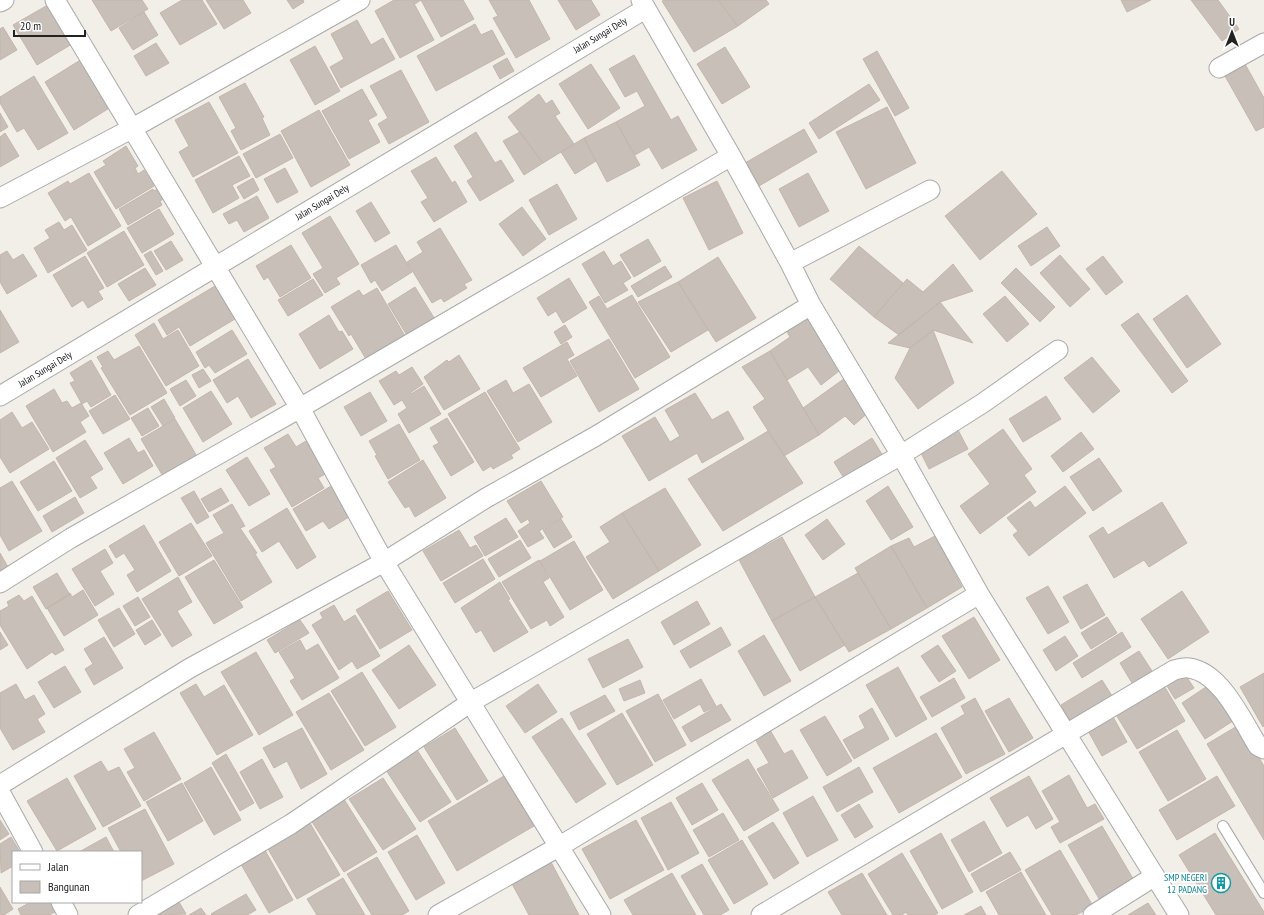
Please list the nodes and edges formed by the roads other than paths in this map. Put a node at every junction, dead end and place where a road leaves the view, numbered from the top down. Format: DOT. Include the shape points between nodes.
graph roads {
  1 [pos="4,0"];
  2 [pos="55,0"];
  3 [pos="360,0"];
  4 [pos="0,2"];
  5 [pos="643,4"];
  6 [pos="1264,43"];
  7 [pos="1218,68"];
  8 [pos="131,129"];
  9 [pos="731,156"];
  10 [pos="930,190"];
  11 [pos="0,198"];
  12 [pos="790,263"];
  13 [pos="216,266"];
  14 [pos="811,305"];
  15 [pos="1058,350"];
  16 [pos="0,396"];
  17 [pos="300,408"];
  18 [pos="901,455"];
  19 [pos="384,562"];
  20 [pos="0,583"];
  21 [pos="978,594"];
  22 [pos="471,702"];
  23 [pos="1067,734"];
  24 [pos="1264,749"];
  25 [pos="0,785"];
  26 [pos="0,792"];
  27 [pos="1223,826"];
  28 [pos="560,846"];
  29 [pos="32,851"];
  30 [pos="1155,876"];
  31 [pos="1264,893"];
  32 [pos="62,903"];
  33 [pos="68,915"];
  34 [pos="138,915"];
  35 [pos="438,915"];
  36 [pos="602,915"];
  37 [pos="761,915"];
  38 [pos="1093,915"];
  39 [pos="1179,915"];
  1 -- 4 [label="street"];
  2 -- 8 [label="street"];
  3 -- 8 [label="street"];
  5 -- 9 [label="street"];
  5 -- 13 [label="street, Jalan Sungai Dely"];
  6 -- 7 [label="street"];
  8 -- 11 [label="street"];
  8 -- 13 [label="street"];
  9 -- 12 [label="street"];
  9 -- 17 [label="street"];
  10 -- 12 [label="street"];
  12 -- 14 [label="street"];
  13 -- 16 [label="street, Jalan Sungai Dely"];
  13 -- 17 [label="street"];
  14 -- 18 [label="street"];
  14 -- 19 [label="street" via="596,436 486,498"];
  15 -- 18 [label="street" via="983,403"];
  17 -- 19 [label="street"];
  17 -- 20 [label="street" via="71,538"];
  18 -- 21 [label="street"];
  18 -- 22 [label="street"];
  19 -- 22 [label="street"];
  19 -- 25 [label="street" via="190,668"];
  21 -- 23 [label="street"];
  21 -- 28 [label="street"];
  22 -- 28 [label="street"];
  22 -- 34 [label="street" via="291,824"];
  23 -- 24 [label="street" via="1174,670 1189,668 1202,672 1215,682 1229,698 1258,746"];
  23 -- 30 [label="street"];
  23 -- 37 [label="street"];
  26 -- 29 [label="street"];
  27 -- 31 [label="lane"];
  28 -- 35 [label="street"];
  28 -- 36 [label="street"];
  30 -- 38 [label="street"];
  30 -- 39 [label="street"];
  32 -- 33 [label="street"];
}
